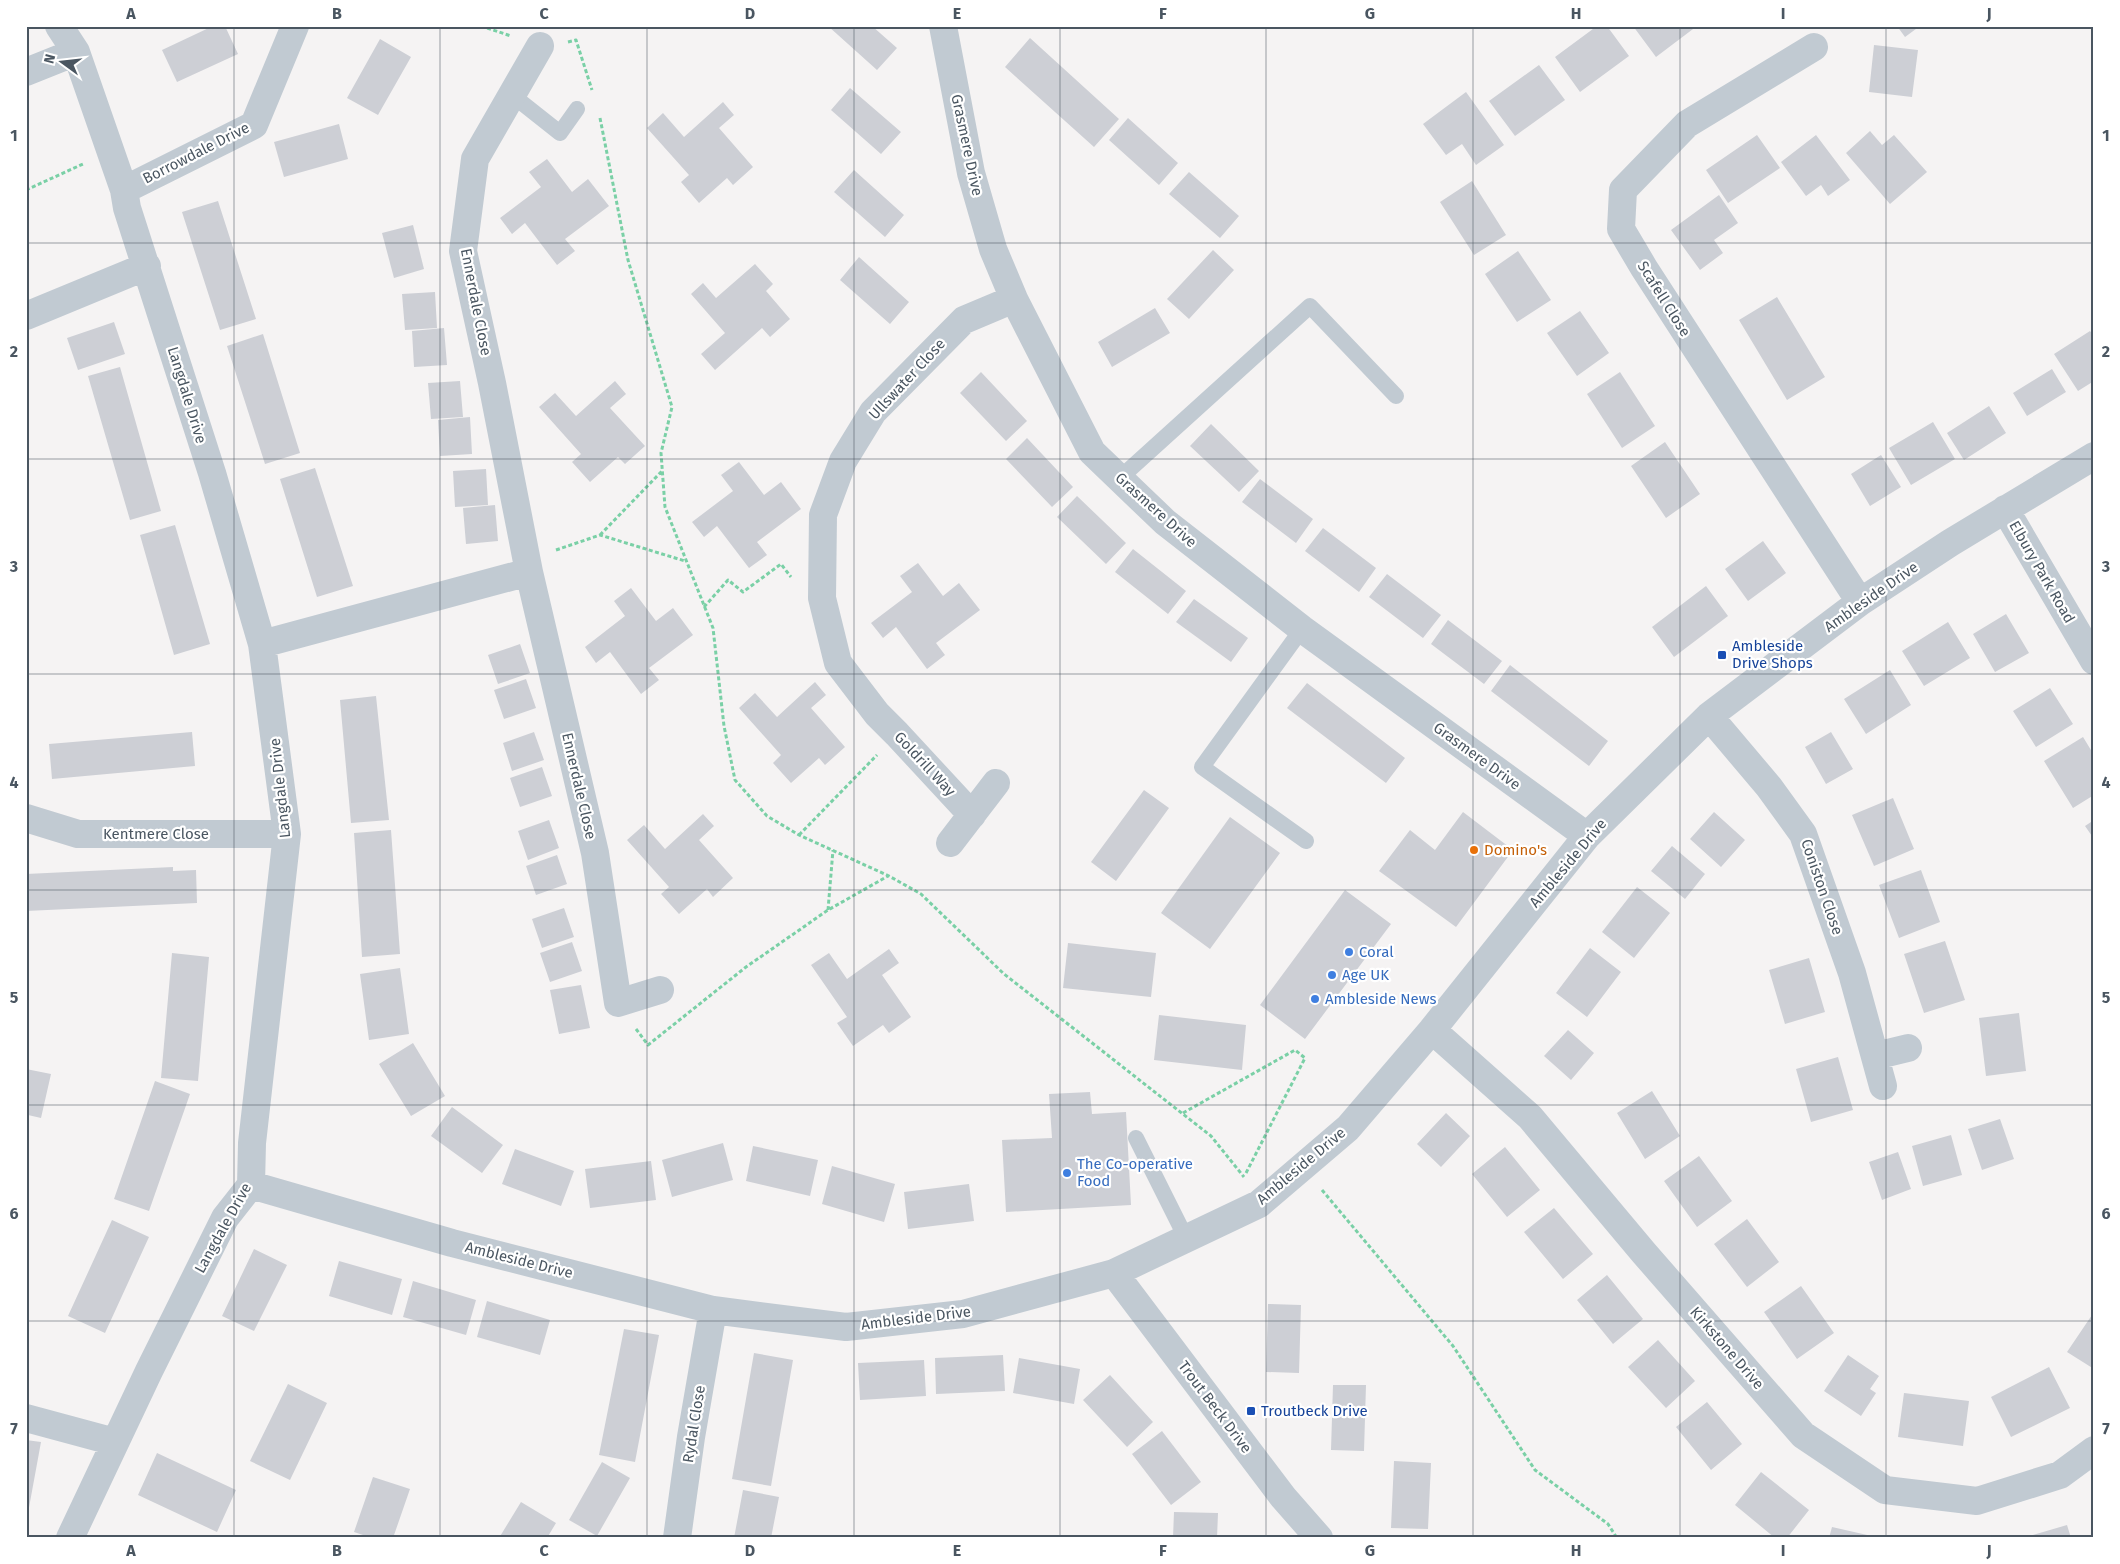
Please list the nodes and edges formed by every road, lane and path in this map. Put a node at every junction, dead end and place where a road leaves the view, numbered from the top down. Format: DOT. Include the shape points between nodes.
graph roads {
  1 [pos="60,26"];
  2 [pos="295,26"];
  3 [pos="943,26"];
  4 [pos="540,46"];
  5 [pos="1814,47"];
  6 [pos="76,52"];
  7 [pos="26,72"];
  8 [pos="512,95"];
  9 [pos="577,109"];
  10 [pos="111,152"];
  11 [pos="26,190"];
  12 [pos="124,190"];
  13 [pos="147,266"];
  14 [pos="1014,299"];
  15 [pos="26,316"];
  16 [pos="1396,396"];
  17 [pos="2094,456"];
  18 [pos="662,471"];
  19 [pos="1120,478"];
  20 [pos="2005,509"];
  21 [pos="600,534"];
  22 [pos="686,562"];
  23 [pos="528,566"];
  24 [pos="822,598"];
  25 [pos="1860,602"];
  26 [pos="704,607"];
  27 [pos="1302,629"];
  28 [pos="262,644"];
  29 [pos="2094,660"];
  30 [pos="877,714"];
  31 [pos="1709,716"];
  32 [pos="897,734"];
  33 [pos="996,783"];
  34 [pos="972,815"];
  35 [pos="26,818"];
  36 [pos="288,834"];
  37 [pos="799,835"];
  38 [pos="1587,836"];
  39 [pos="1306,841"];
  40 [pos="950,843"];
  41 [pos="833,850"];
  42 [pos="889,876"];
  43 [pos="828,910"];
  44 [pos="660,990"];
  45 [pos="618,1003"];
  46 [pos="1432,1030"];
  47 [pos="1908,1048"];
  48 [pos="1875,1056"];
  49 [pos="1883,1086"];
  50 [pos="1183,1113"];
  51 [pos="1136,1138"];
  52 [pos="1302,1167"];
  53 [pos="1244,1178"];
  54 [pos="251,1185"];
  55 [pos="1186,1238"];
  56 [pos="1114,1273"];
  57 [pos="713,1310"];
  58 [pos="26,1418"];
  59 [pos="115,1442"];
  60 [pos="2094,1450"];
  61 [pos="75,1536"];
  62 [pos="677,1538"];
  63 [pos="1319,1538"];
  64 [pos="1617,1538"];
  1 -- 6 [label="street, Langdale Drive"];
  2 -- 12 [label="street, Borrowdale Drive" via="254,125"];
  3 -- 14 [label="street, Grasmere Drive" via="971,173 993,249"];
  4 -- 8 [label="street, Ennerdale Close"];
  5 -- 25 [label="street, Scafell Close" via="1687,124 1623,190 1621,229"];
  6 -- 7 [label="street"];
  6 -- 10 [label="street, Langdale Drive"];
  8 -- 9 [label="lane" via="560,134"];
  8 -- 23 [label="street, Ennerdale Close" via="475,159 463,251"];
  10 -- 11 [label="path"];
  10 -- 12 [label="street, Langdale Drive"];
  12 -- 13 [label="street, Langdale Drive"];
  13 -- 15 [label="street"];
  13 -- 28 [label="street, Langdale Drive"];
  14 -- 19 [label="street, Grasmere Drive" via="1092,452"];
  14 -- 24 [label="street, Ullswater Close" via="964,320 873,412 843,461 823,515"];
  16 -- 19 [label="lane" via="1310,306"];
  17 -- 20 [label="street, Ambleside Drive"];
  18 -- 21 [label="path"];
  19 -- 27 [label="street, Grasmere Drive" via="1165,522"];
  20 -- 25 [label="street, Ambleside Drive"];
  20 -- 29 [label="street, Elbury Park Road"];
  21 -- 22 [label="path"];
  21 -- 23 [label="path"];
  23 -- 28 [label="street"];
  23 -- 45 [label="street, Ennerdale Close" via="595,853"];
  24 -- 26 [label="path" via="808,598 781,564 743,592 728,580"];
  24 -- 30 [label="street, Ullswater Close" via="838,663"];
  25 -- 31 [label="street, Ambleside Drive"];
  27 -- 38 [label="street, Grasmere Drive"];
  27 -- 39 [label="lane" via="1202,768"];
  28 -- 36 [label="street, Langdale Drive"];
  30 -- 32 [label="street, Goldrill Way"];
  31 -- 38 [label="street, Ambleside Drive"];
  31 -- 48 [label="street, Coniston Close" via="1769,787 1803,834 1852,973"];
  32 -- 34 [label="street, Goldrill Way"];
  32 -- 37 [label="path"];
  33 -- 34 [label="street"];
  34 -- 40 [label="street"];
  35 -- 36 [label="street, Kentmere Close" via="78,834"];
  36 -- 54 [label="street, Langdale Drive" via="252,1143"];
  38 -- 46 [label="street, Ambleside Drive"];
  41 -- 43 [label="path"];
  42 -- 43 [label="path"];
  43 -- 45 [label="path" via="746,967 648,1045"];
  44 -- 45 [label="street"];
  46 -- 52 [label="street, Ambleside Drive" via="1348,1128"];
  46 -- 60 [label="street, Kirkstone Drive" via="1530,1117 1803,1434 1885,1490 1977,1501 2060,1475"];
  47 -- 48 [label="street"];
  48 -- 49 [label="street, Coniston Close"];
  50 -- 53 [label="path" via="1294,1050 1305,1058"];
  51 -- 55 [label="lane"];
  52 -- 55 [label="street, Ambleside Drive" via="1258,1204"];
  52 -- 64 [label="path" via="1453,1346 1535,1470 1608,1524"];
  54 -- 57 [label="street, Ambleside Drive" via="452,1243"];
  54 -- 59 [label="street, Langdale Drive" via="225,1218"];
  55 -- 56 [label="street, Ambleside Drive"];
  56 -- 57 [label="street, Ambleside Drive" via="963,1314 846,1327"];
  56 -- 63 [label="street, Trout Beck Drive" via="1283,1497"];
  57 -- 62 [label="street, Rydal Close"];
  58 -- 59 [label="street"];
  59 -- 61 [label="street, Langdale Drive"];
}
